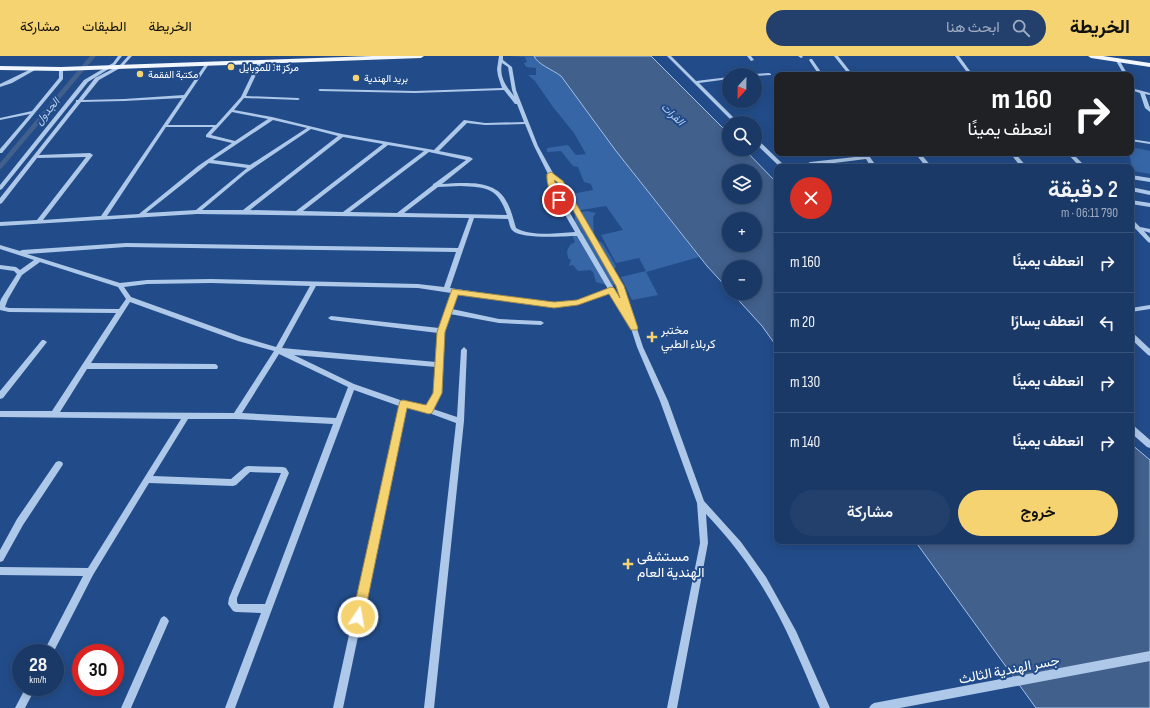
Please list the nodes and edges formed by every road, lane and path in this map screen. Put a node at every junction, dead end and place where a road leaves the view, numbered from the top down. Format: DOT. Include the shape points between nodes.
graph roads {
  1 [pos="120,56"];
  2 [pos="130,56"];
  3 [pos="340,56"];
  4 [pos="421,56"];
  5 [pos="669,56"];
  6 [pos="749,56"];
  7 [pos="836,56"];
  8 [pos="958,56"];
  9 [pos="1091,56"];
  10 [pos="1118,57"];
  11 [pos="262,59"];
  12 [pos="502,59"];
  13 [pos="752,60"];
  14 [pos="811,60"];
  15 [pos="1150,62"];
  16 [pos="0,64"];
  17 [pos="207,64"];
  18 [pos="117,65"];
  19 [pos="1150,65"];
  20 [pos="72,67"];
  21 [pos="0,68"];
  22 [pos="61,69"];
  23 [pos="32,70"];
  24 [pos="819,72"];
  25 [pos="848,72"];
  26 [pos="969,72"];
  27 [pos="1125,72"];
  28 [pos="762,74"];
  29 [pos="769,74"];
  30 [pos="722,79"];
  31 [pos="695,82"];
  32 [pos="0,86"];
  33 [pos="505,89"];
  34 [pos="320,90"];
  35 [pos="1134,90"];
  36 [pos="1142,92"];
  37 [pos="1150,94"];
  38 [pos="186,96"];
  39 [pos="243,97"];
  40 [pos="298,99"];
  41 [pos="78,101"];
  42 [pos="231,111"];
  43 [pos="522,111"];
  44 [pos="1150,111"];
  45 [pos="34,112"];
  46 [pos="731,116"];
  47 [pos="272,118"];
  48 [pos="0,119"];
  49 [pos="528,123"];
  50 [pos="164,126"];
  51 [pos="218,126"];
  52 [pos="311,127"];
  53 [pos="342,135"];
  54 [pos="1134,140"];
  55 [pos="236,143"];
  56 [pos="387,143"];
  57 [pos="1150,143"];
  58 [pos="2,147"];
  59 [pos="762,147"];
  60 [pos="428,150"];
  61 [pos="0,152"];
  62 [pos="435,152"];
  63 [pos="859,156"];
  64 [pos="920,156"];
  65 [pos="1015,156"];
  66 [pos="1073,156"];
  67 [pos="36,157"];
  68 [pos="209,161"];
  69 [pos="781,164"];
  70 [pos="810,164"];
  71 [pos="926,164"];
  72 [pos="1021,164"];
  73 [pos="1080,164"];
  74 [pos="251,167"];
  75 [pos="551,174"];
  76 [pos="1134,177"];
  77 [pos="1150,180"];
  78 [pos="435,186"];
  79 [pos="0,188"];
  80 [pos="1134,190"];
  81 [pos="1150,193"];
  82 [pos="0,202"];
  83 [pos="1134,202"];
  84 [pos="1150,205"];
  85 [pos="197,212"];
  86 [pos="244,212"];
  87 [pos="297,213"];
  88 [pos="344,214"];
  89 [pos="141,215"];
  90 [pos="398,215"];
  91 [pos="472,216"];
  92 [pos="103,217"];
  93 [pos="510,217"];
  94 [pos="39,221"];
  95 [pos="0,224"];
  96 [pos="1134,224"];
  97 [pos="1137,228"];
  98 [pos="1150,230"];
  99 [pos="579,234"];
  100 [pos="1150,242"];
  101 [pos="0,246"];
  102 [pos="460,250"];
  103 [pos="18,253"];
  104 [pos="39,260"];
  105 [pos="0,267"];
  106 [pos="20,274"];
  107 [pos="314,283"];
  108 [pos="120,285"];
  109 [pos="446,290"];
  110 [pos="611,290"];
  111 [pos="455,291"];
  112 [pos="129,299"];
  113 [pos="1150,307"];
  114 [pos="121,310"];
  115 [pos="1134,310"];
  116 [pos="448,311"];
  117 [pos="332,318"];
  118 [pos="541,323"];
  119 [pos="634,328"];
  120 [pos="441,332"];
  121 [pos="1134,339"];
  122 [pos="44,342"];
  123 [pos="278,350"];
  124 [pos="464,350"];
  125 [pos="1150,353"];
  126 [pos="440,365"];
  127 [pos="85,366"];
  128 [pos="215,367"];
  129 [pos="352,386"];
  130 [pos="4,387"];
  131 [pos="0,396"];
  132 [pos="403,404"];
  133 [pos="429,410"];
  134 [pos="0,414"];
  135 [pos="54,414"];
  136 [pos="186,416"];
  137 [pos="236,416"];
  138 [pos="338,421"];
  139 [pos="460,421"];
  140 [pos="1134,431"];
  141 [pos="1150,445"];
  142 [pos="59,464"];
  143 [pos="147,479"];
  144 [pos="701,503"];
  145 [pos="0,558"];
  146 [pos="0,571"];
  147 [pos="90,572"];
  148 [pos="268,609"];
  149 [pos="164,621"];
  150 [pos="53,644"];
  151 [pos="1150,656"];
  152 [pos="26,696"];
  153 [pos="20,708"];
  154 [pos="126,708"];
  155 [pos="230,708"];
  156 [pos="338,708"];
  157 [pos="428,708"];
  158 [pos="672,708"];
  159 [pos="825,708"];
  160 [pos="874,708"];
  1 -- 18 [label="street"];
  2 -- 18 [label="street"];
  3 -- 11 [label="main road"];
  4 -- 11 [label="main road"];
  5 -- 31 [label="street"];
  6 -- 13 [label="street"];
  7 -- 25 [label="street"];
  8 -- 26 [label="street"];
  9 -- 10 [label="main road"];
  10 -- 15 [label="main road"];
  10 -- 19 [label="main road"];
  10 -- 27 [label="street"];
  11 -- 17 [label="main road"];
  11 -- 18 [label="main road"];
  11 -- 39 [label="street"];
  12 -- 33 [label="street" via="499,68"];
  12 -- 43 [label="street" via="510,67 514,90"];
  14 -- 24 [label="street"];
  16 -- 20 [label="main road"];
  17 -- 18 [label="main road"];
  17 -- 38 [label="street"];
  18 -- 20 [label="main road"];
  18 -- 41 [label="street" via="97,79"];
  18 -- 79 [label="street" via="86,81"];
  20 -- 22 [label="main road"];
  21 -- 23 [label="main road"];
  22 -- 23 [label="main road"];
  22 -- 45 [label="street" via="61,78"];
  23 -- 32 [label="street"];
  28 -- 29 [label="street"];
  30 -- 31 [label="street"];
  31 -- 46 [label="street"];
  33 -- 34 [label="street" via="415,92"];
  33 -- 43 [label="street"];
  35 -- 36 [label="street"];
  36 -- 37 [label="street"];
  36 -- 44 [label="street"];
  38 -- 41 [label="street"];
  38 -- 50 [label="street"];
  39 -- 40 [label="street"];
  39 -- 42 [label="street"];
  41 -- 67 [label="street"];
  42 -- 47 [label="street"];
  42 -- 51 [label="street"];
  43 -- 49 [label="street"];
  45 -- 48 [label="street"];
  45 -- 58 [label="street"];
  47 -- 52 [label="street"];
  47 -- 55 [label="street"];
  49 -- 62 [label="street" via="485,124 466,121"];
  49 -- 75 [label="street" via="536,146"];
  50 -- 51 [label="street"];
  50 -- 92 [label="street"];
  51 -- 55 [label="street" via="208,136"];
  52 -- 53 [label="street"];
  52 -- 74 [label="street"];
  53 -- 56 [label="street"];
  53 -- 86 [label="street"];
  54 -- 57 [label="street"];
  55 -- 68 [label="street"];
  56 -- 60 [label="street"];
  56 -- 87 [label="street"];
  58 -- 61 [label="street"];
  59 -- 69 [label="street"];
  60 -- 62 [label="street"];
  60 -- 88 [label="street"];
  62 -- 78 [label="street" via="470,159"];
  63 -- 70 [label="street"];
  64 -- 71 [label="street"];
  65 -- 72 [label="street"];
  66 -- 73 [label="street"];
  67 -- 82 [label="street"];
  67 -- 94 [label="street" via="90,155"];
  68 -- 74 [label="street"];
  68 -- 89 [label="street"];
  74 -- 85 [label="street"];
  75 -- 99 [label="street" via="552,189"];
  75 -- 119 [label="street" via="559,181 620,286"];
  76 -- 77 [label="street"];
  78 -- 90 [label="street"];
  78 -- 93 [label="street" via="484,186 494,189 501,196"];
  80 -- 81 [label="street"];
  83 -- 84 [label="street"];
  85 -- 86 [label="street"];
  85 -- 89 [label="street"];
  86 -- 87 [label="street"];
  87 -- 88 [label="street"];
  88 -- 90 [label="street"];
  89 -- 92 [label="street"];
  90 -- 91 [label="street"];
  91 -- 93 [label="street"];
  91 -- 102 [label="street"];
  92 -- 94 [label="street"];
  93 -- 99 [label="street" via="516,232"];
  94 -- 95 [label="street"];
  96 -- 97 [label="street"];
  97 -- 98 [label="street"];
  97 -- 100 [label="street"];
  99 -- 110 [label="street"];
  101 -- 103 [label="street"];
  102 -- 103 [label="street" via="126,244"];
  102 -- 109 [label="street"];
  103 -- 104 [label="street"];
  104 -- 106 [label="street"];
  104 -- 108 [label="street"];
  105 -- 106 [label="street" via="16,269"];
  106 -- 114 [label="street" via="1,308"];
  107 -- 108 [label="street" via="211,281"];
  107 -- 109 [label="street" via="418,286"];
  107 -- 123 [label="street"];
  108 -- 112 [label="street"];
  109 -- 111 [label="street"];
  110 -- 111 [label="street" via="578,302 554,305"];
  110 -- 119 [label="street"];
  111 -- 116 [label="street"];
  112 -- 114 [label="street"];
  112 -- 123 [label="street"];
  113 -- 115 [label="street"];
  114 -- 127 [label="street"];
  116 -- 118 [label="street" via="499,321"];
  116 -- 120 [label="street"];
  117 -- 120 [label="street"];
  119 -- 144 [label="street"];
  120 -- 126 [label="street"];
  121 -- 125 [label="street"];
  122 -- 130 [label="street"];
  123 -- 126 [label="street"];
  123 -- 129 [label="street"];
  123 -- 137 [label="street"];
  124 -- 139 [label="street"];
  126 -- 133 [label="street" via="438,393"];
  127 -- 128 [label="street"];
  127 -- 135 [label="street"];
  129 -- 132 [label="street"];
  129 -- 138 [label="street"];
  130 -- 131 [label="street"];
  132 -- 133 [label="street"];
  132 -- 156 [label="street"];
  133 -- 139 [label="street"];
  134 -- 135 [label="street"];
  135 -- 136 [label="street"];
  136 -- 137 [label="street"];
  136 -- 143 [label="street"];
  137 -- 138 [label="street"];
  138 -- 148 [label="street"];
  139 -- 157 [label="street"];
  140 -- 141 [label="street"];
  142 -- 145 [label="street" via="20,522"];
  143 -- 147 [label="street"];
  143 -- 148 [label="street" via="233,483 248,469 283,470 285,473 232,604 236,608"];
  144 -- 158 [label="street" via="704,543"];
  144 -- 159 [label="street" via="737,543 770,591 785,618"];
  146 -- 147 [label="street"];
  147 -- 150 [label="street"];
  148 -- 155 [label="street"];
  149 -- 154 [label="street"];
  151 -- 160 [label="street, جسر الهندية الثالث"];
  152 -- 153 [label="street"];
}
